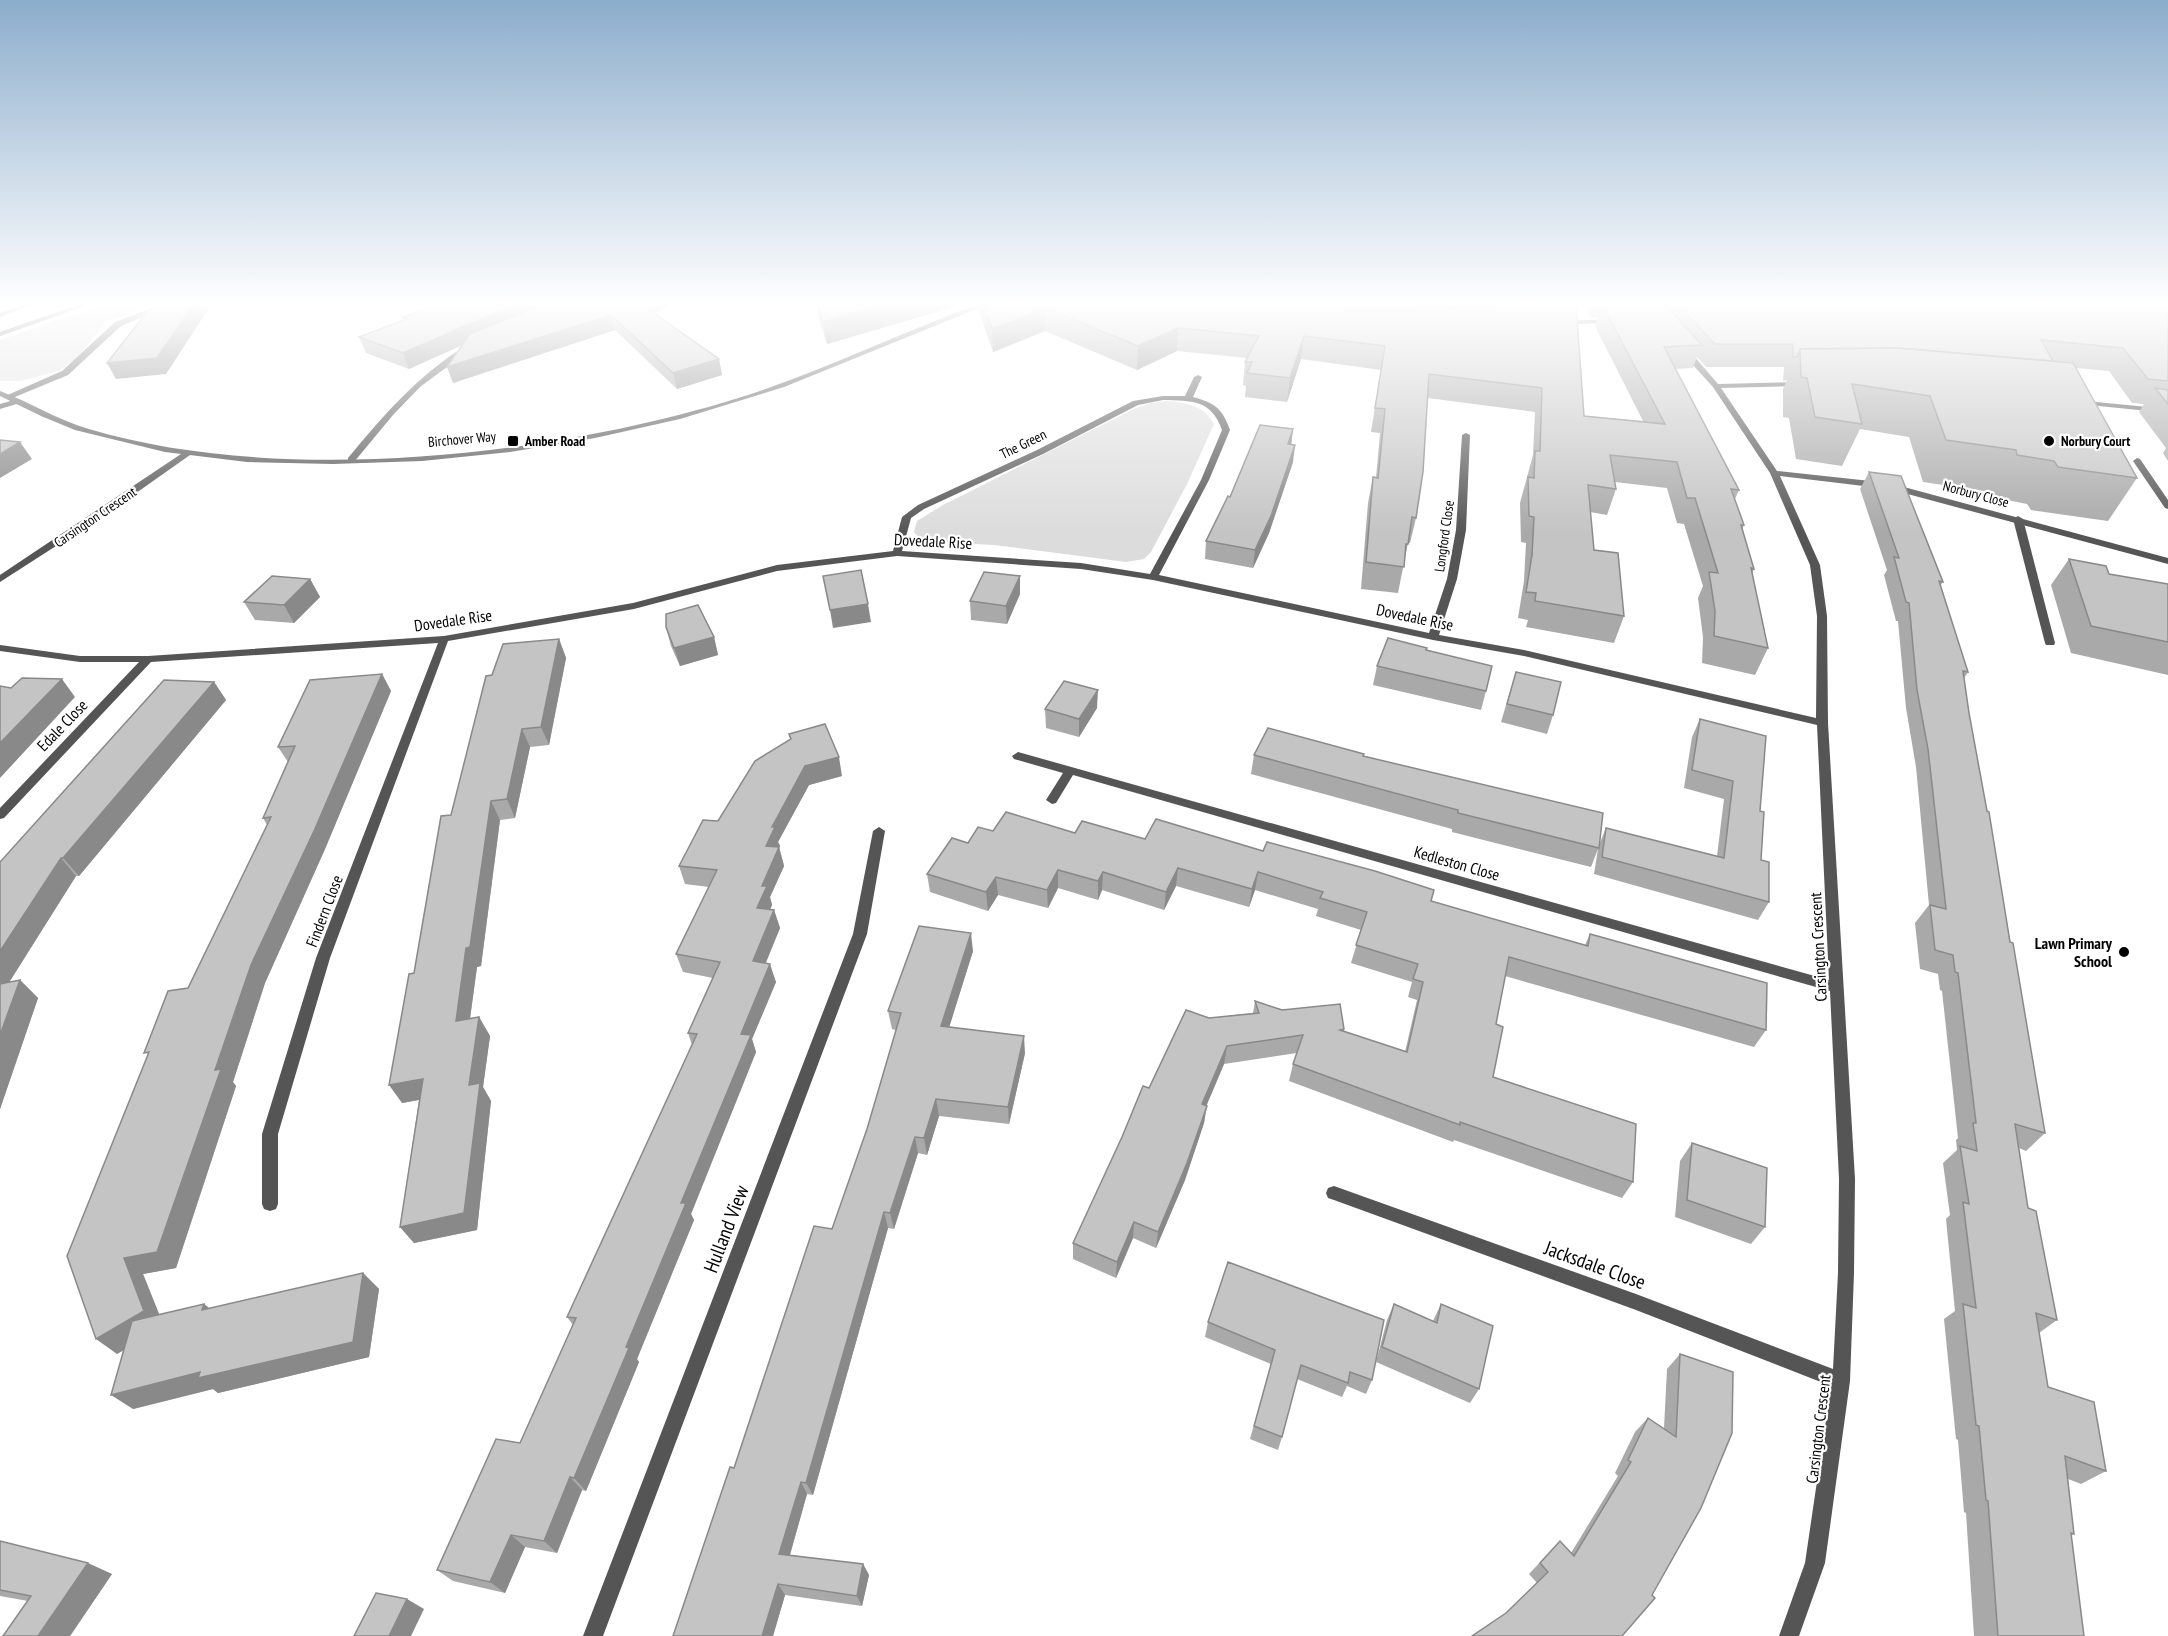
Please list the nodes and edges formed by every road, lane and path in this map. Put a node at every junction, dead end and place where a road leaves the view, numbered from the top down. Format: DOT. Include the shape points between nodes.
graph roads {
  1 [pos="45,380"];
  2 [pos="422,380"];
  3 [pos="795,380"];
  4 [pos="1196,380"];
  5 [pos="1711,380"];
  6 [pos="1810,384"];
  7 [pos="1716,386"];
  8 [pos="4,395"];
  9 [pos="1188,399"];
  10 [pos="17,401"];
  11 [pos="2070,401"];
  12 [pos="0,407"];
  13 [pos="2168,411"];
  14 [pos="1466,435"];
  15 [pos="187,453"];
  16 [pos="351,460"];
  17 [pos="2137,461"];
  18 [pos="1774,473"];
  19 [pos="2168,506"];
  20 [pos="2018,519"];
  21 [pos="897,553"];
  22 [pos="2168,561"];
  23 [pos="1153,578"];
  24 [pos="0,579"];
  25 [pos="1433,637"];
  26 [pos="444,639"];
  27 [pos="2050,643"];
  28 [pos="0,648"];
  29 [pos="148,659"];
  30 [pos="1822,723"];
  31 [pos="1018,756"];
  32 [pos="1070,771"];
  33 [pos="1052,801"];
  34 [pos="0,815"];
  35 [pos="879,831"];
  36 [pos="1836,987"];
  37 [pos="1334,1193"];
  38 [pos="270,1204"];
  39 [pos="1841,1381"];
  40 [pos="593,1636"];
  41 [pos="1789,1636"];
  1 -- 8 [label="street"];
  2 -- 16 [label="street"];
  3 -- 16 [label="street, Birchover Way" via="655,423 519,448"];
  4 -- 9 [label="street"];
  5 -- 7 [label="street, Carsington Crescent"];
  6 -- 7 [label="street"];
  7 -- 18 [label="street, Carsington Crescent"];
  8 -- 10 [label="street, Birchover Way"];
  9 -- 21 [label="street, The Green" via="1137,403 921,507 907,518"];
  9 -- 23 [label="street, The Green" via="1210,405 1221,416 1226,430 1205,480"];
  10 -- 12 [label="street"];
  10 -- 15 [label="street, Birchover Way" via="88,432"];
  11 -- 13 [label="street"];
  14 -- 25 [label="street, Longford Close" via="1461,530 1452,579"];
  15 -- 16 [label="street, Birchover Way"];
  15 -- 24 [label="street, Carsington Crescent"];
  17 -- 19 [label="street"];
  18 -- 20 [label="street, Norbury Close" via="1889,486"];
  18 -- 30 [label="street, Carsington Crescent" via="1815,565 1822,616"];
  20 -- 22 [label="street, Norbury Close"];
  20 -- 27 [label="street"];
  21 -- 23 [label="street, Dovedale Rise" via="1081,566"];
  21 -- 26 [label="street, Dovedale Rise" via="777,568 634,606"];
  23 -- 25 [label="street, Dovedale Rise"];
  25 -- 30 [label="street, Dovedale Rise" via="1524,653"];
  26 -- 29 [label="street, Dovedale Rise"];
  26 -- 38 [label="street, Findern Close" via="323,958 270,1134"];
  28 -- 29 [label="street, Dovedale Rise" via="80,659"];
  29 -- 34 [label="street, Edale Close"];
  30 -- 36 [label="street, Carsington Crescent"];
  31 -- 32 [label="street, Kedleston Close"];
  32 -- 33 [label="street"];
  32 -- 36 [label="street, Kedleston Close"];
  35 -- 40 [label="street, Hulland View" via="860,934"];
  36 -- 39 [label="street, Carsington Crescent" via="1847,1179"];
  37 -- 39 [label="street, Jacksdale Close"];
  39 -- 41 [label="street, Carsington Crescent" via="1815,1563"];
}
